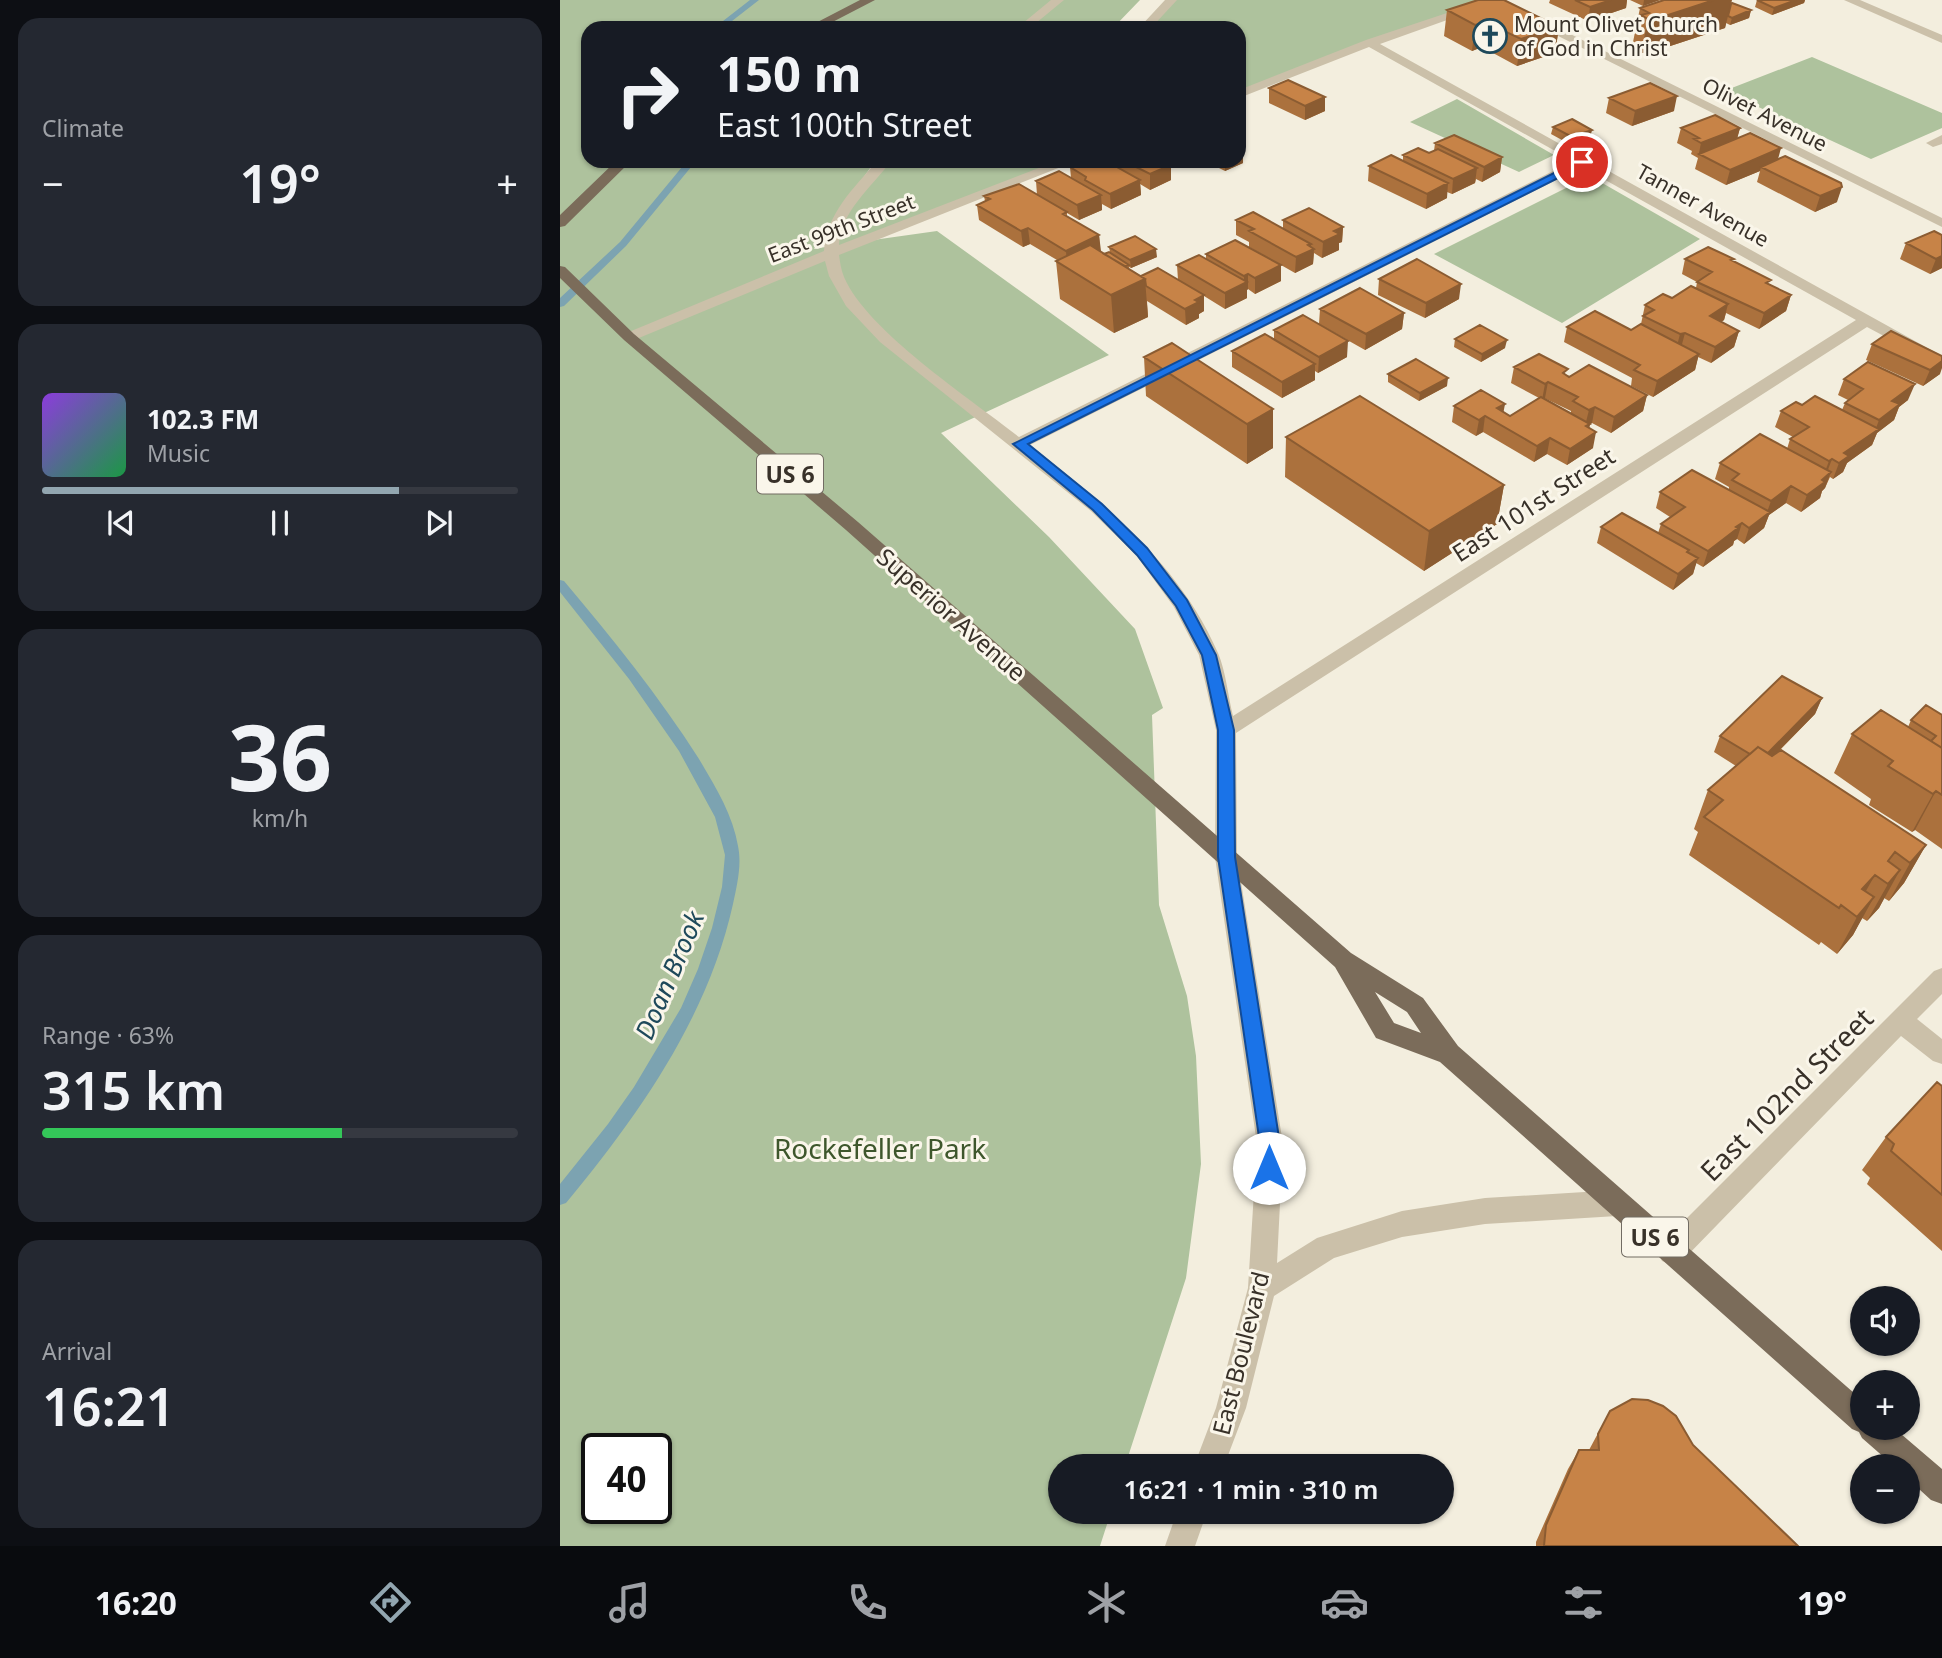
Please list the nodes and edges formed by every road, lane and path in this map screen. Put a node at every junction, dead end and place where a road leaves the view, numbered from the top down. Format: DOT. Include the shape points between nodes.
graph roads {
  1 [pos="869,0"];
  2 [pos="1058,0"];
  3 [pos="1171,0"];
  4 [pos="1850,0"];
  5 [pos="1503,4"];
  6 [pos="826,21"];
  7 [pos="1032,21"];
  8 [pos="1152,21"];
  9 [pos="1942,38"];
  10 [pos="1370,43"];
  11 [pos="1246,91"];
  12 [pos="1582,162"];
  13 [pos="617,168"];
  14 [pos="878,168"];
  15 [pos="1051,168"];
  16 [pos="560,223"];
  17 [pos="1942,223"];
  18 [pos="831,254"];
  19 [pos="560,270"];
  20 [pos="1867,320"];
  21 [pos="629,337"];
  22 [pos="1942,362"];
  23 [pos="1019,444"];
  24 [pos="1226,730"];
  25 [pos="1226,857"];
  26 [pos="1343,960"];
  27 [pos="1942,978"];
  28 [pos="1902,1022"];
  29 [pos="1942,1053"];
  30 [pos="1449,1054"];
  31 [pos="1617,1203"];
  32 [pos="1672,1252"];
  33 [pos="1262,1288"];
  34 [pos="1850,1408"];
  35 [pos="1886,1440"];
  36 [pos="1214,1454"];
  37 [pos="1942,1489"];
  38 [pos="1188,1524"];
  39 [pos="1180,1546"];
  1 -- 6 [label="main road"];
  2 -- 7 [label="street"];
  3 -- 8 [label="street"];
  4 -- 9 [label="street"];
  5 -- 10 [label="street"];
  5 -- 17 [label="street, Olivet Avenue"];
  10 -- 11 [label="street"];
  10 -- 12 [label="street, Tanner Avenue"];
  12 -- 20 [label="street, Tanner Avenue"];
  12 -- 23 [label="street"];
  13 -- 16 [label="main road"];
  14 -- 18 [label="street" via="845,208 832,233"];
  15 -- 18 [label="street, East 99th Street"];
  18 -- 21 [label="street, East 99th Street"];
  18 -- 23 [label="street, East Boulevard" via="836,276 854,306 885,339"];
  19 -- 21 [label="main road, Superior Avenue / US 6"];
  20 -- 22 [label="street, Tanner Avenue"];
  20 -- 24 [label="street, East 101st Street"];
  21 -- 25 [label="main road, Superior Avenue / US 6" via="852,526"];
  23 -- 24 [label="street, East Boulevard" via="1097,507 1142,551 1182,604 1209,655"];
  24 -- 25 [label="street, East Boulevard"];
  25 -- 26 [label="main road, Superior Avenue / US 6"];
  25 -- 33 [label="street, East Boulevard" via="1270,1144"];
  26 -- 30 [label="main road, Superior Avenue / US 6" via="1415,1005"];
  26 -- 30 [label="main road, Superior Avenue / US 6" via="1385,1031"];
  27 -- 28 [label="street, East 102nd Street"];
  28 -- 29 [label="street"];
  28 -- 32 [label="street, East 102nd Street"];
  30 -- 31 [label="main road, Superior Avenue / US 6"];
  31 -- 32 [label="main road, Superior Avenue / US 6"];
  31 -- 33 [label="street" via="1485,1211 1402,1224 1327,1247"];
  32 -- 34 [label="main road, Superior Avenue / US 6"];
  33 -- 36 [label="street, East Boulevard" via="1231,1408"];
  35 -- 37 [label="main road"];
  38 -- 39 [label="street"];
}
